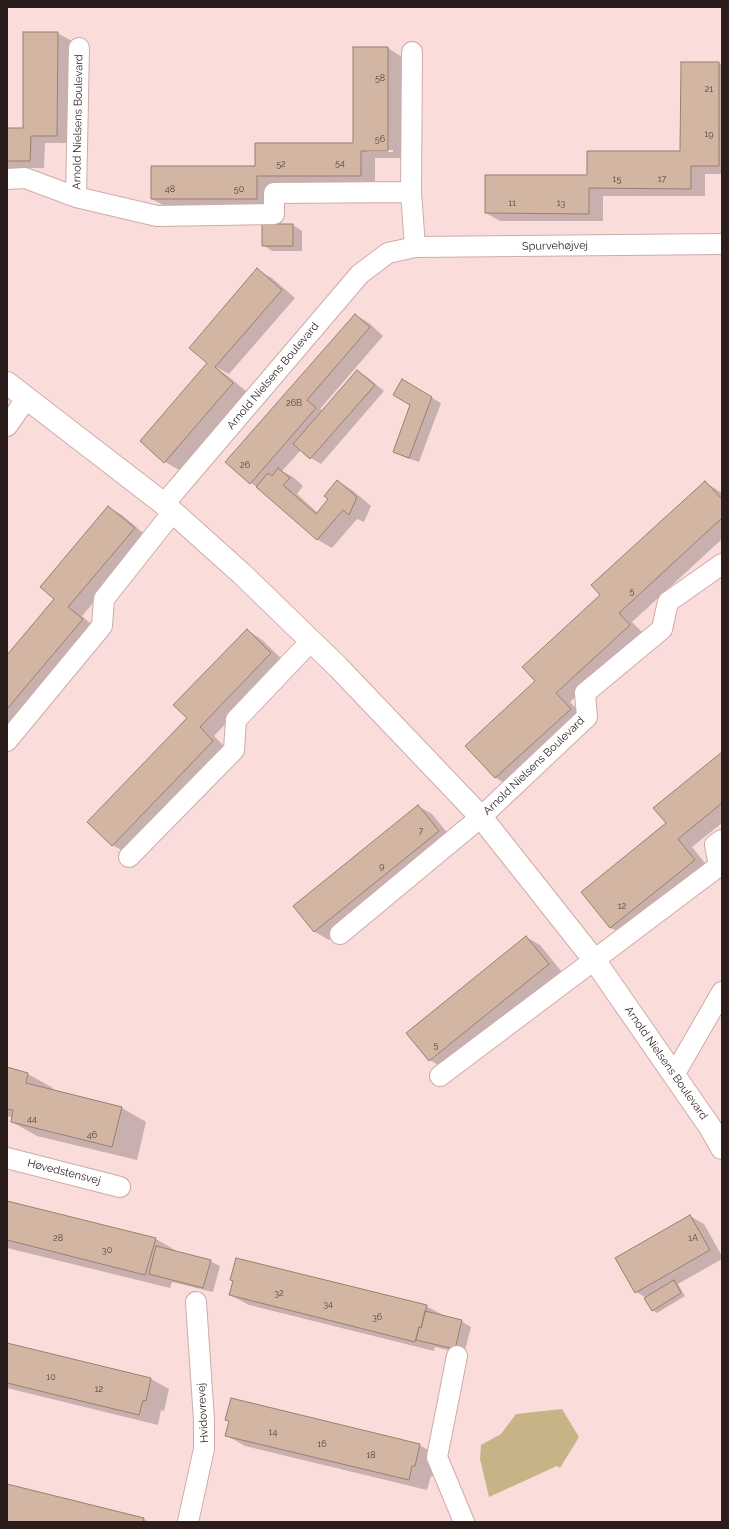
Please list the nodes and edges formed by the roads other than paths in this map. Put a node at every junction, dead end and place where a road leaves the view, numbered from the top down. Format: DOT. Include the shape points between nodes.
graph roads {
  1 [pos="79,48"];
  2 [pos="412,52"];
  3 [pos="7,179"];
  4 [pos="411,192"];
  5 [pos="76,197"];
  6 [pos="722,244"];
  7 [pos="415,247"];
  8 [pos="388,253"];
  9 [pos="7,383"];
  10 [pos="27,398"];
  11 [pos="7,426"];
  12 [pos="168,508"];
  13 [pos="722,564"];
  14 [pos="311,641"];
  15 [pos="7,741"];
  16 [pos="482,817"];
  17 [pos="722,840"];
  18 [pos="128,857"];
  19 [pos="340,934"];
  20 [pos="595,961"];
  21 [pos="722,992"];
  22 [pos="674,1075"];
  23 [pos="440,1076"];
  24 [pos="716,1122"];
  25 [pos="722,1148"];
  26 [pos="7,1158"];
  27 [pos="120,1187"];
  28 [pos="196,1302"];
  29 [pos="457,1356"];
  30 [pos="188,1522"];
  31 [pos="464,1522"];
  1 -- 5 [label="street, Arnold Nielsens Boulevard"];
  2 -- 4 [label="street"];
  3 -- 5 [label="street, Arnold Nielsens Boulevard" via="25,178"];
  4 -- 5 [label="street, Arnold Nielsens Boulevard" via="274,193 274,214 157,216"];
  4 -- 7 [label="street"];
  6 -- 7 [label="street, Spurvehøjvej"];
  7 -- 8 [label="street, Spurvehøjvej"];
  8 -- 12 [label="street, Arnold Nielsens Boulevard" via="360,274"];
  9 -- 10 [label="street, Arnold Nielsens Boulevard"];
  10 -- 11 [label="street"];
  10 -- 12 [label="street, Arnold Nielsens Boulevard"];
  12 -- 14 [label="street, Arnold Nielsens Boulevard" via="242,574"];
  12 -- 15 [label="street, Arnold Nielsens Boulevard" via="104,598 102,626"];
  13 -- 16 [label="street, Arnold Nielsens Boulevard" via="668,602 662,629 585,694 587,717"];
  14 -- 16 [label="street, Arnold Nielsens Boulevard"];
  14 -- 18 [label="street" via="236,720 234,750"];
  16 -- 19 [label="street, Arnold Nielsens Boulevard"];
  16 -- 20 [label="street, Arnold Nielsens Boulevard"];
  17 -- 20 [label="street" via="715,845 719,866"];
  20 -- 22 [label="street, Arnold Nielsens Boulevard"];
  20 -- 23 [label="street"];
  21 -- 22 [label="street"];
  22 -- 24 [label="street, Arnold Nielsens Boulevard"];
  24 -- 25 [label="street, Arnold Nielsens Boulevard"];
  26 -- 27 [label="street, Høvedstensvej"];
  28 -- 30 [label="street, Hvidovrevej" via="204,1450"];
  29 -- 31 [label="street" via="437,1457"];
}
